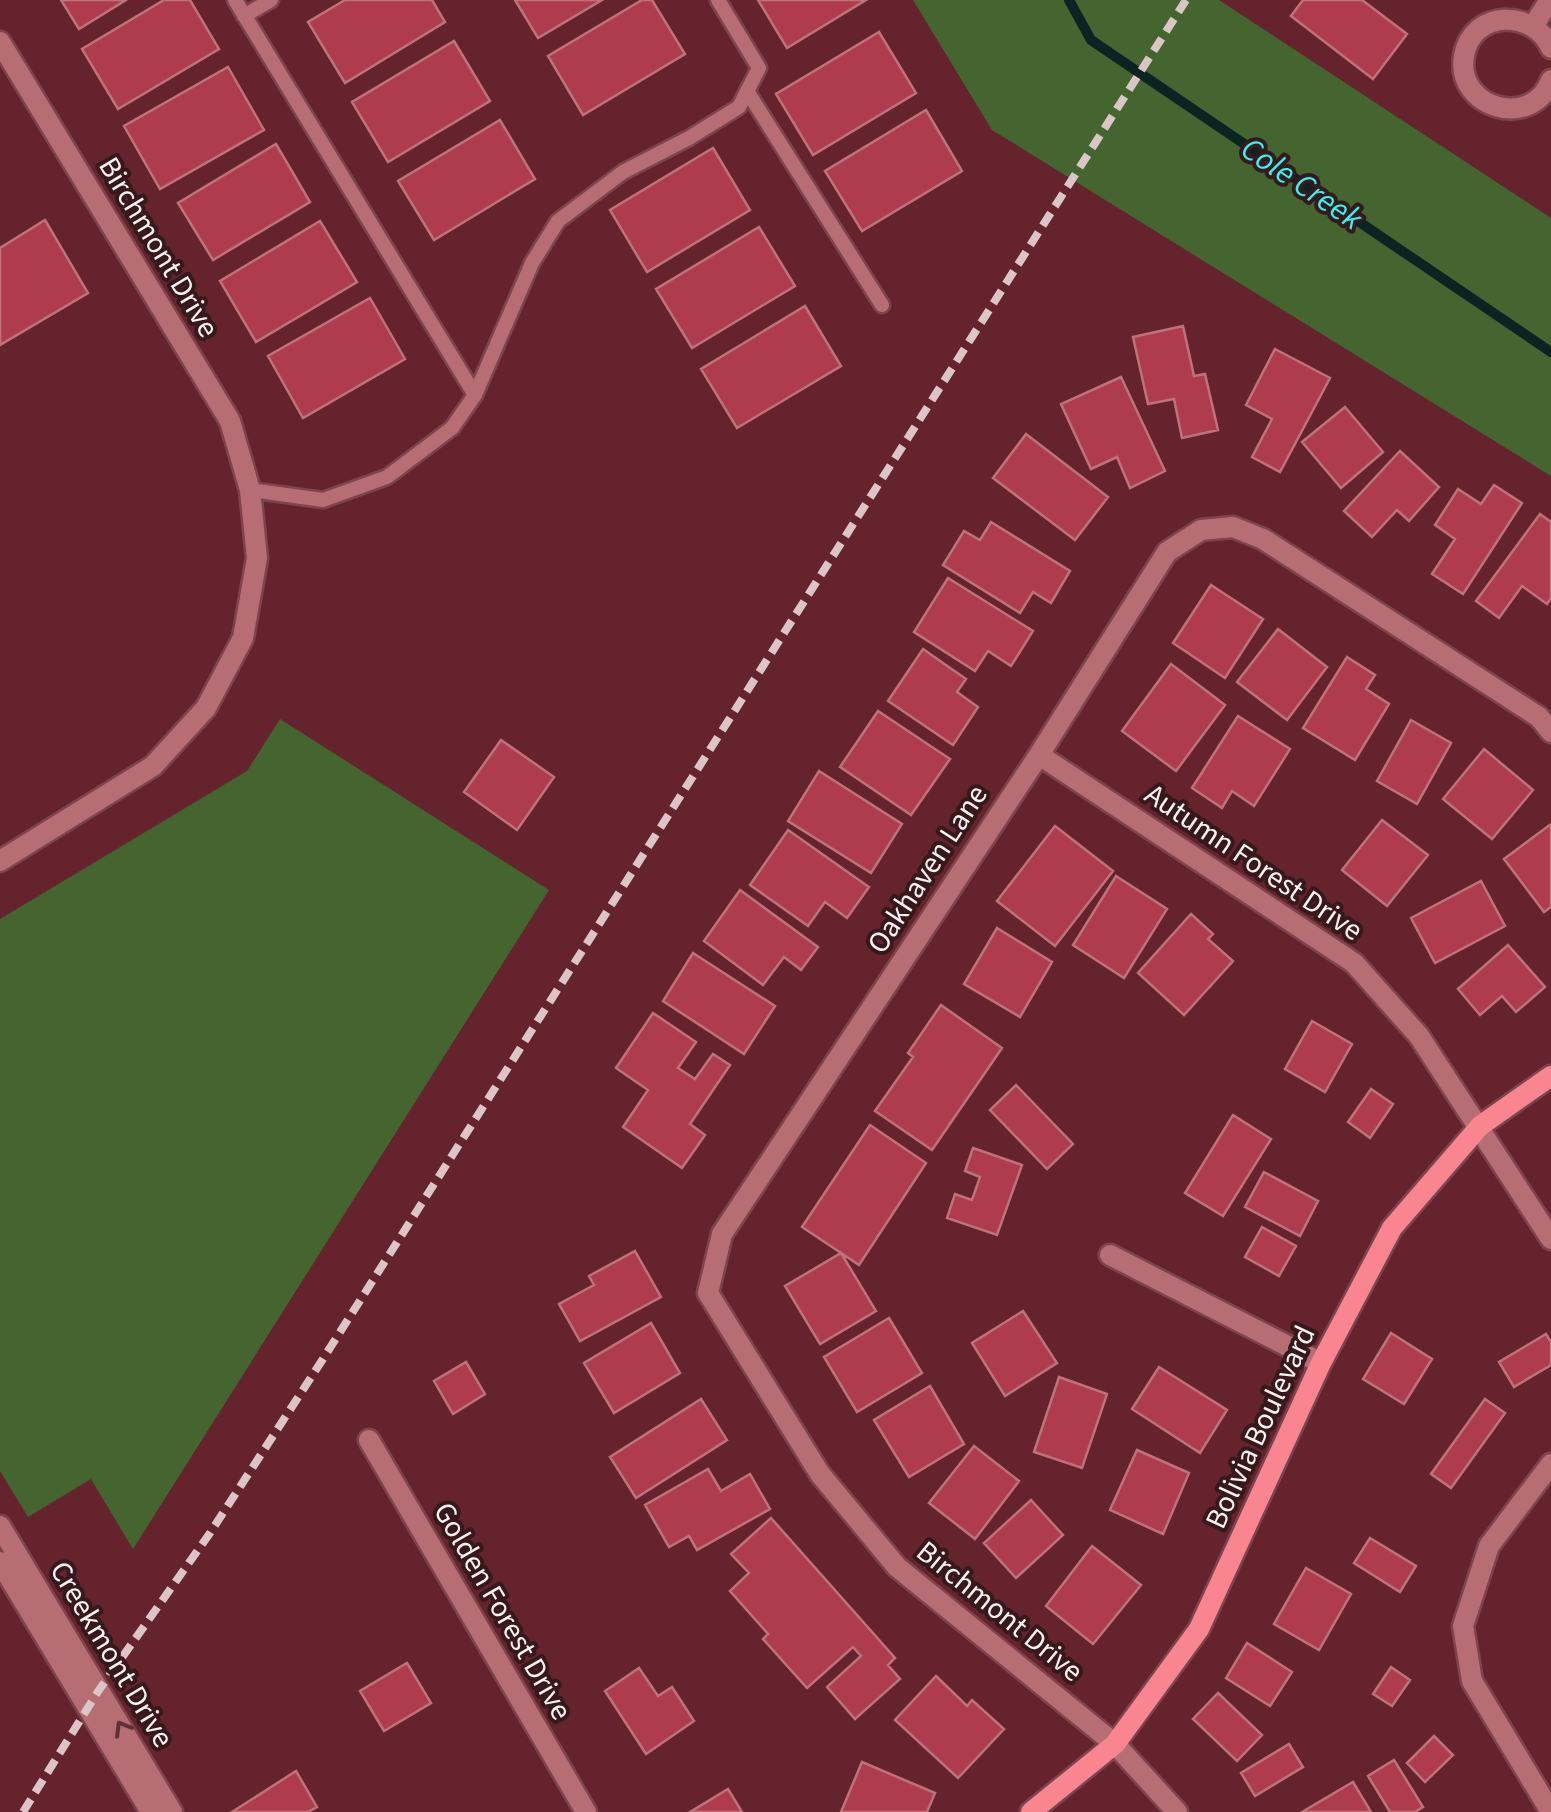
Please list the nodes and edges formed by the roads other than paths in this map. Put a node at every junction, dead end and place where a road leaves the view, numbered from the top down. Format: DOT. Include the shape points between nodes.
graph roads {
  1 [pos="235,0"];
  2 [pos="271,0"];
  3 [pos="718,0"];
  4 [pos="1550,0"];
  5 [pos="244,16"];
  6 [pos="1533,26"];
  7 [pos="0,42"];
  8 [pos="1551,48"];
  9 [pos="1551,80"];
  10 [pos="748,91"];
  11 [pos="882,305"];
  12 [pos="475,395"];
  13 [pos="250,490"];
  14 [pos="1551,732"];
  15 [pos="1039,755"];
  16 [pos="0,860"];
  17 [pos="1551,1076"];
  18 [pos="1480,1126"];
  19 [pos="1551,1238"];
  20 [pos="1110,1255"];
  21 [pos="738,1340"];
  22 [pos="1321,1363"];
  23 [pos="369,1440"];
  24 [pos="1551,1464"];
  25 [pos="0,1526"];
  26 [pos="0,1562"];
  27 [pos="1115,1744"];
  28 [pos="151,1812"];
  29 [pos="172,1812"];
  30 [pos="586,1812"];
  31 [pos="1032,1812"];
  32 [pos="1178,1812"];
  33 [pos="1551,1812"];
  1 -- 5 [label="lane"];
  2 -- 5 [label="lane"];
  3 -- 10 [label="lane" via="759,68"];
  4 -- 6 [label="street"];
  5 -- 12 [label="lane"];
  6 -- 8 [label="street"];
  6 -- 9 [label="street" via="1517,19 1482,26 1470,39 1464,74 1484,103 1501,109 1535,102"];
  7 -- 13 [label="street, Birchmont Drive" via="230,420"];
  10 -- 11 [label="lane"];
  10 -- 12 [label="lane" via="740,106 623,172 558,221"];
  12 -- 13 [label="lane" via="452,428 387,477 323,500"];
  13 -- 16 [label="street, Birchmont Drive" via="257,558 242,638 206,708 154,766"];
  14 -- 15 [label="street, Oakhaven Lane" via="1538,717 1233,527 1201,530 1167,552"];
  15 -- 18 [label="street, Autumn Forest Drive" via="1354,963 1419,1036"];
  15 -- 21 [label="street, Oakhaven Lane" via="722,1234 708,1293"];
  17 -- 18 [label="street, Bolivia Boulevard"];
  18 -- 19 [label="street, Autumn Forest Drive"];
  18 -- 22 [label="street, Bolivia Boulevard" via="1392,1228"];
  20 -- 22 [label="street"];
  21 -- 27 [label="street, Birchmont Drive" via="820,1474 897,1567"];
  22 -- 27 [label="street, Bolivia Boulevard" via="1199,1628"];
  23 -- 30 [label="street, Golden Forest Drive"];
  24 -- 33 [label="street" via="1489,1546 1462,1626 1472,1681"];
  29 -- 25 [label="street, Creekmont Drive, one-way"];
  26 -- 28 [label="street, Creekmont Drive"];
  27 -- 31 [label="street, Bolivia Boulevard"];
  27 -- 32 [label="street, Birchmont Drive"];
}
